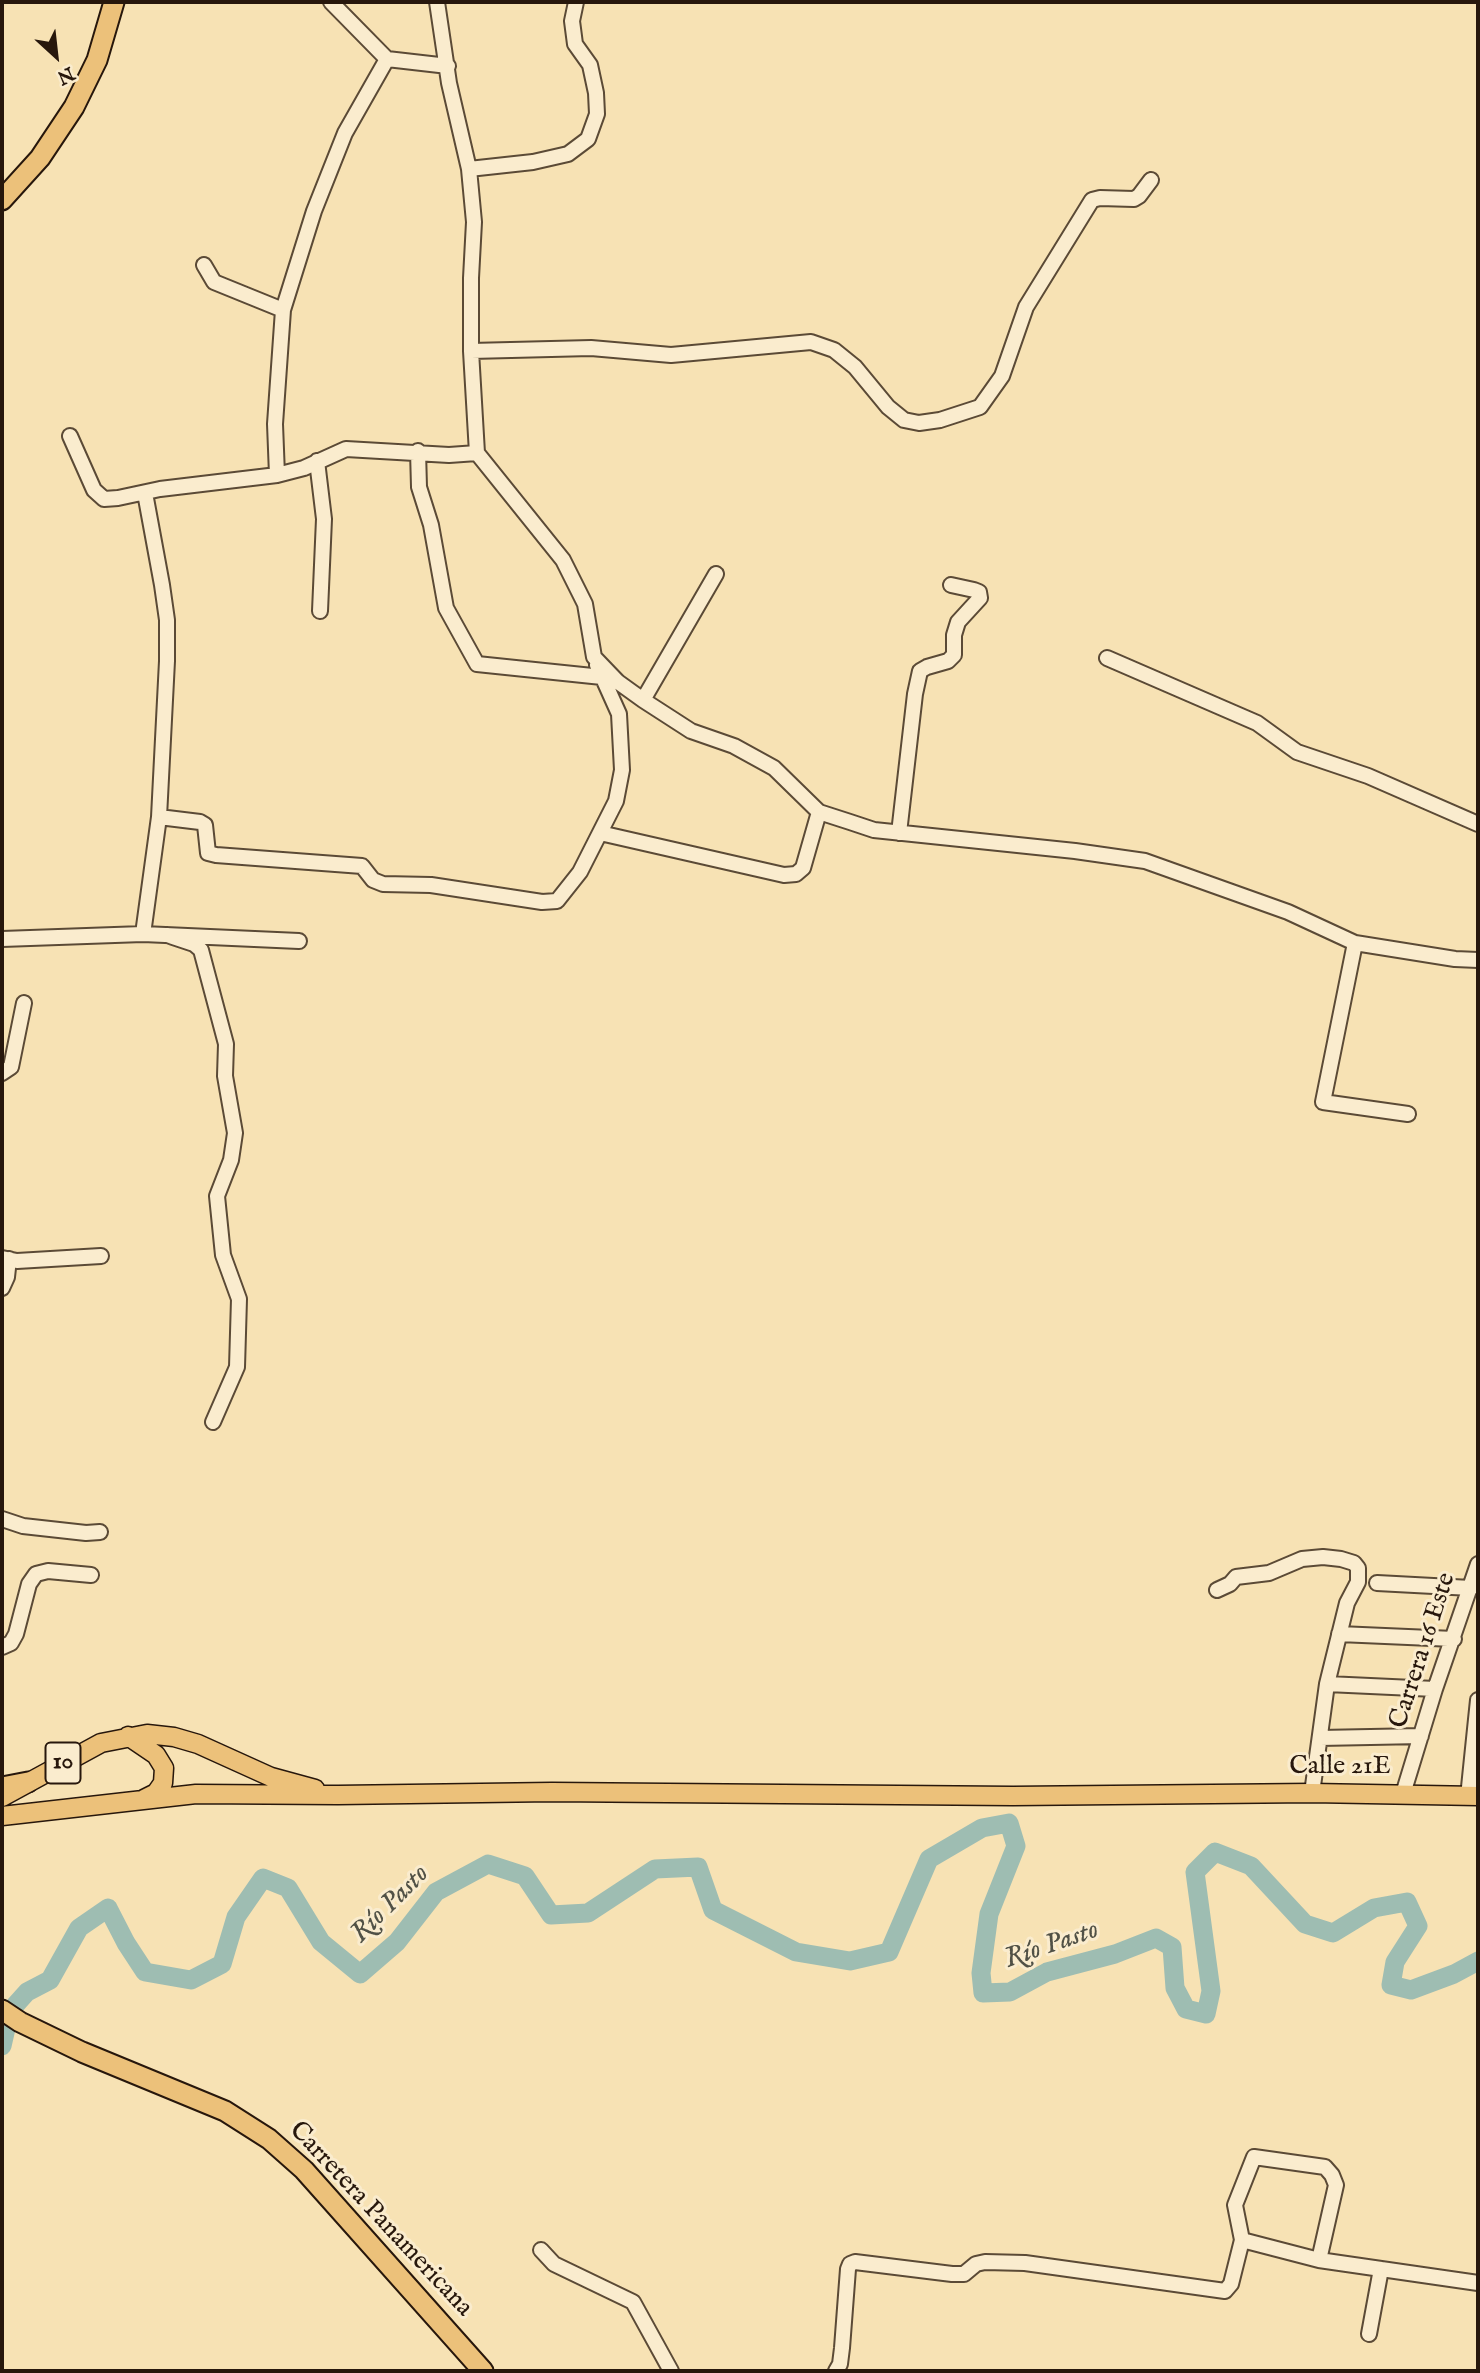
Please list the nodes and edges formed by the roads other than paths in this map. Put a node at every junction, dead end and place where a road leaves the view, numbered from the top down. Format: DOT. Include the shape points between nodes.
graph roads {
  1 [pos="114,2"];
  2 [pos="331,2"];
  3 [pos="437,2"];
  4 [pos="576,2"];
  5 [pos="387,59"];
  6 [pos="448,66"];
  7 [pos="470,169"];
  8 [pos="1151,180"];
  9 [pos="2,200"];
  10 [pos="204,265"];
  11 [pos="284,310"];
  12 [pos="471,351"];
  13 [pos="70,436"];
  14 [pos="418,452"];
  15 [pos="477,453"];
  16 [pos="317,461"];
  17 [pos="277,475"];
  18 [pos="145,493"];
  19 [pos="716,574"];
  20 [pos="951,585"];
  21 [pos="320,611"];
  22 [pos="594,657"];
  23 [pos="1107,658"];
  24 [pos="602,677"];
  25 [pos="643,700"];
  26 [pos="819,812"];
  27 [pos="159,817"];
  28 [pos="1478,824"];
  29 [pos="600,833"];
  30 [pos="900,833"];
  31 [pos="143,934"];
  32 [pos="167,935"];
  33 [pos="2,939"];
  34 [pos="299,941"];
  35 [pos="1355,943"];
  36 [pos="1478,960"];
  37 [pos="24,1003"];
  38 [pos="2,1073"];
  39 [pos="1408,1114"];
  40 [pos="101,1256"];
  41 [pos="5,1259"];
  42 [pos="2,1289"];
  43 [pos="213,1422"];
  44 [pos="2,1519"];
  45 [pos="100,1532"];
  46 [pos="1478,1564"];
  47 [pos="91,1574"];
  48 [pos="1377,1583"];
  49 [pos="1471,1588"];
  50 [pos="1217,1590"];
  51 [pos="1339,1634"];
  52 [pos="1454,1639"];
  53 [pos="2,1647"];
  54 [pos="1327,1684"];
  55 [pos="1435,1689"];
  56 [pos="1478,1700"];
  57 [pos="128,1736"];
  58 [pos="1421,1736"];
  59 [pos="1320,1738"];
  60 [pos="28,1782"];
  61 [pos="2,1787"];
  62 [pos="1312,1793"];
  63 [pos="1403,1794"];
  64 [pos="338,1796"];
  65 [pos="1473,1796"];
  66 [pos="2,1797"];
  67 [pos="141,1801"];
  68 [pos="2,1816"];
  69 [pos="2,2010"];
  70 [pos="1242,2240"];
  71 [pos="541,2250"];
  72 [pos="1319,2260"];
  73 [pos="1381,2269"];
  74 [pos="1478,2284"];
  75 [pos="1369,2334"];
  76 [pos="483,2371"];
  77 [pos="671,2371"];
  78 [pos="836,2371"];
  1 -- 9 [label="highway" via="97,60 74,107 40,158"];
  2 -- 5 [label="street"];
  3 -- 6 [label="street"];
  4 -- 7 [label="street" via="572,21 575,44 590,65 596,93 597,114 588,139 568,154"];
  5 -- 6 [label="street"];
  5 -- 11 [label="street" via="345,132 314,211"];
  6 -- 7 [label="street"];
  7 -- 12 [label="street" via="474,222"];
  8 -- 12 [label="street" via="1134,199 1092,200 1026,307 1002,376 980,407 940,420 904,420 855,367 834,350 811,342 671,355 591,348"];
  10 -- 11 [label="street" via="214,282"];
  11 -- 17 [label="street" via="275,424"];
  12 -- 15 [label="street"];
  13 -- 18 [label="street" via="94,489 104,499"];
  14 -- 15 [label="street"];
  14 -- 16 [label="street" via="346,449"];
  14 -- 24 [label="street" via="419,486 446,608 477,664"];
  15 -- 22 [label="street" via="563,560 585,604"];
  16 -- 17 [label="street"];
  16 -- 21 [label="street" via="324,519"];
  17 -- 18 [label="street"];
  18 -- 27 [label="street" via="167,620"];
  19 -- 25 [label="street"];
  20 -- 30 [label="street" via="979,592 980,598 958,622 954,656 920,671"];
  22 -- 24 [label="street"];
  22 -- 25 [label="street"];
  23 -- 28 [label="street" via="1257,723 1297,752 1367,776"];
  24 -- 29 [label="street" via="619,715 622,770 616,801"];
  25 -- 26 [label="street" via="691,731 734,746 774,768"];
  26 -- 29 [label="street" via="803,868 796,874"];
  26 -- 30 [label="street" via="874,830"];
  27 -- 29 [label="street" via="205,825 208,853 216,855 362,866 383,884 431,885 542,902 557,901 566,891"];
  27 -- 31 [label="street"];
  30 -- 35 [label="street" via="1145,862 1288,912"];
  31 -- 32 [label="street"];
  31 -- 33 [label="street"];
  32 -- 34 [label="street"];
  32 -- 43 [label="street" via="201,950 226,1044 225,1076 235,1133 217,1196 223,1255 239,1299 237,1367"];
  35 -- 36 [label="street"];
  35 -- 39 [label="street" via="1324,1102"];
  37 -- 38 [label="street" via="11,1067"];
  40 -- 41 [label="street"];
  41 -- 42 [label="street" via="7,1277"];
  44 -- 45 [label="street"];
  46 -- 49 [label="street, Carrera 16 Este"];
  47 -- 53 [label="street" via="36,1574 16,1634"];
  48 -- 49 [label="street"];
  49 -- 52 [label="street, Carrera 16 Este"];
  50 -- 51 [label="street" via="1236,1577 1269,1573 1301,1559 1349,1561 1358,1567 1358,1582"];
  51 -- 52 [label="street"];
  51 -- 54 [label="street"];
  52 -- 55 [label="street, Carrera 16 Este"];
  54 -- 55 [label="street"];
  54 -- 59 [label="street"];
  55 -- 58 [label="street, Carrera 16 Este"];
  56 -- 65 [label="street"];
  57 -- 60 [label="main road, 10" via="101,1744"];
  57 -- 64 [label="main road, 10" via="174,1737 271,1777"];
  57 -- 67 [label="main road" via="156,1755 164,1768 163,1783"];
  58 -- 59 [label="street"];
  58 -- 63 [label="street, Carrera 16 Este"];
  59 -- 62 [label="street"];
  60 -- 61 [label="highway"];
  60 -- 66 [label="main road, 10"];
  62 -- 63 [label="main road, Calle 21E"];
  62 -- 64 [label="main road, Calle 21E / 10"];
  63 -- 65 [label="main road, Calle 21E"];
  64 -- 67 [label="main road, 10" via="195,1794"];
  67 -- 68 [label="main road, 10"];
  69 -- 76 [label="highway, Carretera Panamericana" via="82,2052 225,2111 269,2139 304,2170"];
  70 -- 72 [label="street"];
  70 -- 72 [label="street" via="1235,2205 1254,2157 1325,2167 1336,2185"];
  70 -- 78 [label="street" via="1231,2284 1219,2292 1025,2263 985,2262 952,2274 855,2262 848,2269"];
  71 -- 77 [label="street" via="554,2264 633,2302"];
  72 -- 73 [label="street"];
  73 -- 74 [label="street"];
  73 -- 75 [label="street"];
}
